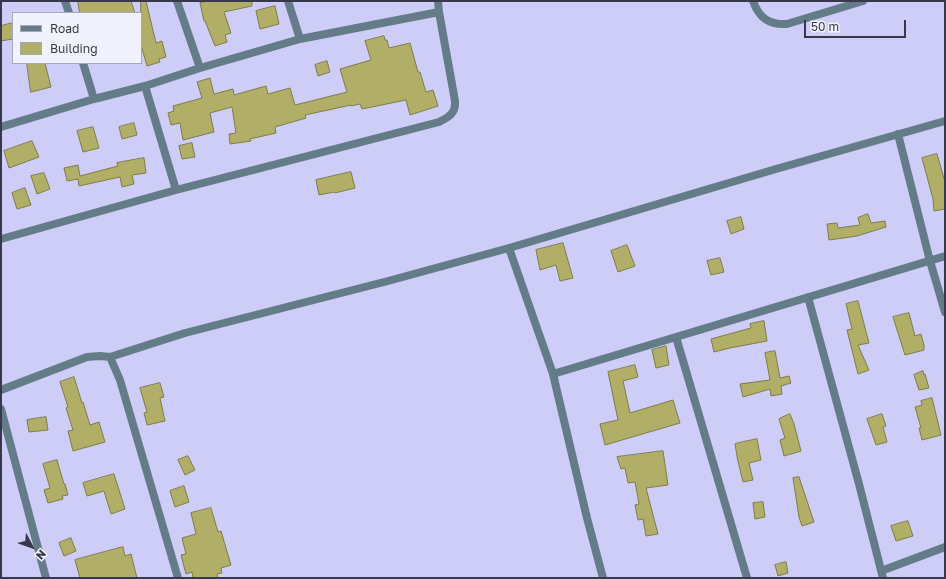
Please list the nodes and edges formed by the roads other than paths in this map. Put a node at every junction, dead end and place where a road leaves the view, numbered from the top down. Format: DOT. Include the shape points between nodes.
graph roads {
  1 [pos="65,1"];
  2 [pos="177,1"];
  3 [pos="288,1"];
  4 [pos="438,1"];
  5 [pos="753,1"];
  6 [pos="863,1"];
  7 [pos="69,12"];
  8 [pos="439,12"];
  9 [pos="300,39"];
  10 [pos="83,64"];
  11 [pos="200,68"];
  12 [pos="145,86"];
  13 [pos="94,99"];
  14 [pos="945,121"];
  15 [pos="1,127"];
  16 [pos="898,134"];
  17 [pos="176,190"];
  18 [pos="1,239"];
  19 [pos="509,248"];
  20 [pos="945,256"];
  21 [pos="930,261"];
  22 [pos="808,297"];
  23 [pos="945,312"];
  24 [pos="676,337"];
  25 [pos="110,357"];
  26 [pos="553,374"];
  27 [pos="1,390"];
  28 [pos="1,409"];
  29 [pos="945,547"];
  30 [pos="882,574"];
  31 [pos="46,578"];
  32 [pos="178,578"];
  33 [pos="603,578"];
  34 [pos="747,578"];
  1 -- 7 [label="street"];
  2 -- 11 [label="street"];
  3 -- 9 [label="street"];
  4 -- 8 [label="street"];
  5 -- 6 [label="street" via="762,17 778,24 788,24"];
  8 -- 9 [label="street"];
  8 -- 17 [label="street" via="455,101 455,107 447,118"];
  9 -- 11 [label="street"];
  10 -- 13 [label="street"];
  11 -- 12 [label="street"];
  12 -- 13 [label="street"];
  12 -- 17 [label="street"];
  13 -- 15 [label="street"];
  14 -- 16 [label="street"];
  16 -- 19 [label="street"];
  16 -- 21 [label="street"];
  17 -- 18 [label="street"];
  19 -- 25 [label="street" via="185,333"];
  19 -- 26 [label="street"];
  20 -- 21 [label="street"];
  21 -- 22 [label="street"];
  21 -- 23 [label="street"];
  22 -- 24 [label="street"];
  22 -- 30 [label="street"];
  24 -- 26 [label="street"];
  24 -- 34 [label="street"];
  25 -- 27 [label="street" via="87,357"];
  25 -- 32 [label="street" via="120,380"];
  26 -- 33 [label="street"];
  28 -- 31 [label="street"];
  29 -- 30 [label="street"];
}
